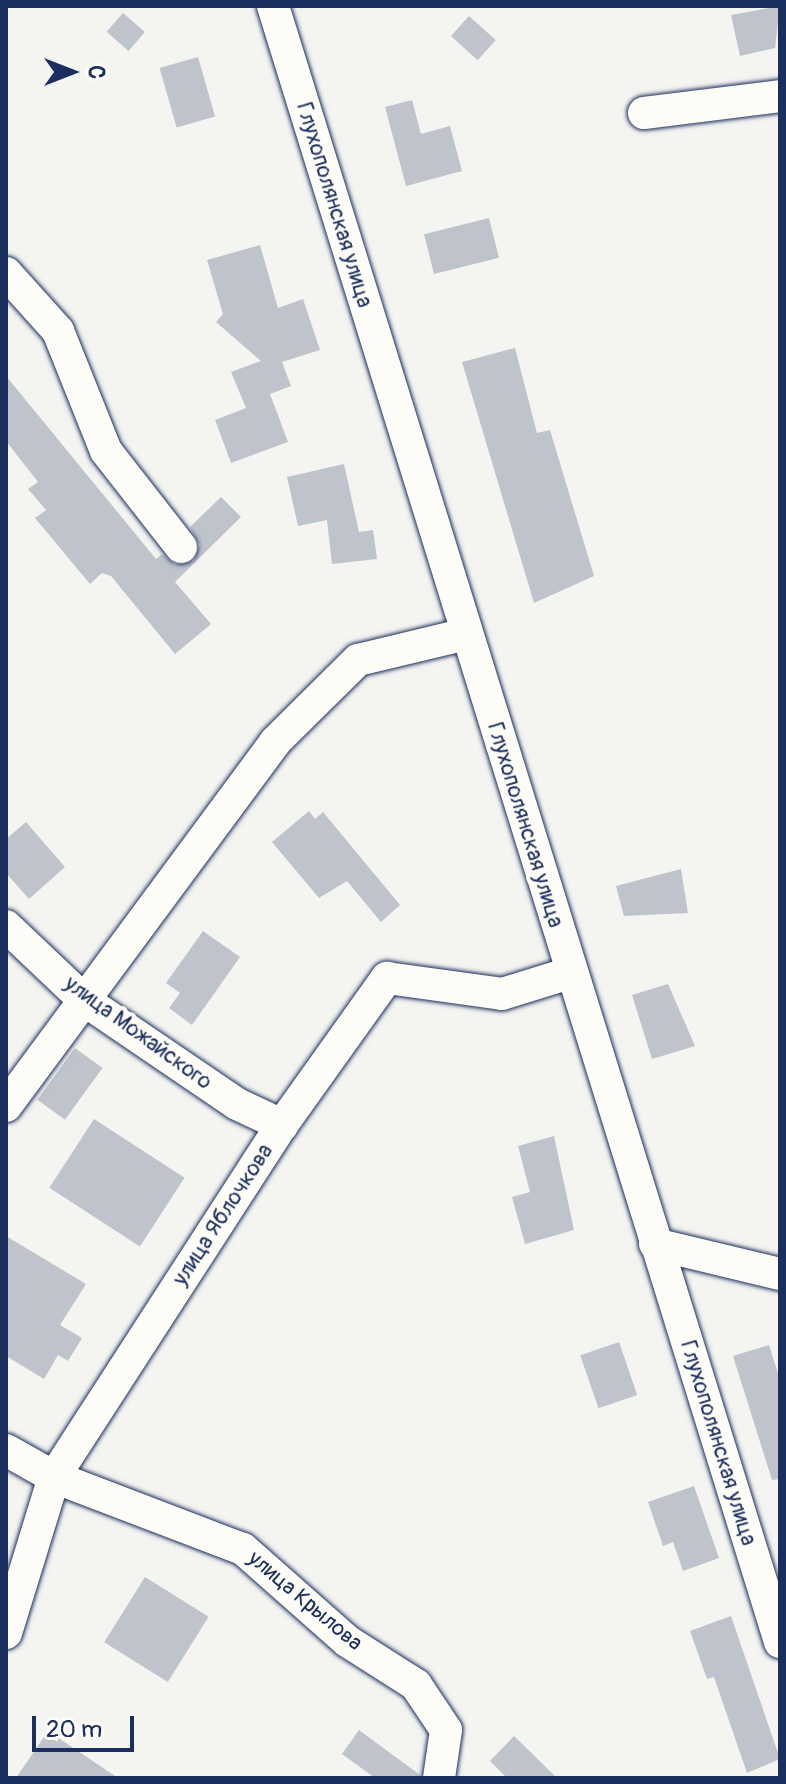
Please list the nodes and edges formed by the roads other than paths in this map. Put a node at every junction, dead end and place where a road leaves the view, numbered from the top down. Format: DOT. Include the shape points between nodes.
graph roads {
  1 [pos="273,6"];
  2 [pos="780,96"];
  3 [pos="644,113"];
  4 [pos="6,273"];
  5 [pos="181,547"];
  6 [pos="466,634"];
  7 [pos="6,926"];
  8 [pos="570,973"];
  9 [pos="84,1000"];
  10 [pos="6,1106"];
  11 [pos="282,1125"];
  12 [pos="655,1244"];
  13 [pos="780,1274"];
  14 [pos="6,1450"];
  15 [pos="54,1477"];
  16 [pos="6,1633"];
  17 [pos="780,1642"];
  18 [pos="439,1778"];
  1 -- 6 [label="street, Глухополянская улица"];
  2 -- 3 [label="street"];
  4 -- 5 [label="street" via="58,331 106,451"];
  6 -- 8 [label="street, Глухополянская улица"];
  6 -- 9 [label="street" via="358,660 275,742"];
  7 -- 9 [label="street, улица Можайского"];
  8 -- 11 [label="street, улица Яблочкова" via="502,994 387,978"];
  8 -- 12 [label="street, Глухополянская улица"];
  9 -- 10 [label="street"];
  9 -- 11 [label="street, улица Можайского" via="237,1104"];
  11 -- 15 [label="street, улица Яблочкова"];
  12 -- 13 [label="street"];
  12 -- 17 [label="street, Глухополянская улица"];
  14 -- 15 [label="street, улица Крылова"];
  15 -- 16 [label="street, улица Яблочкова"];
  15 -- 18 [label="street, улица Крылова" via="243,1549 347,1641 416,1685 446,1730"];
}
